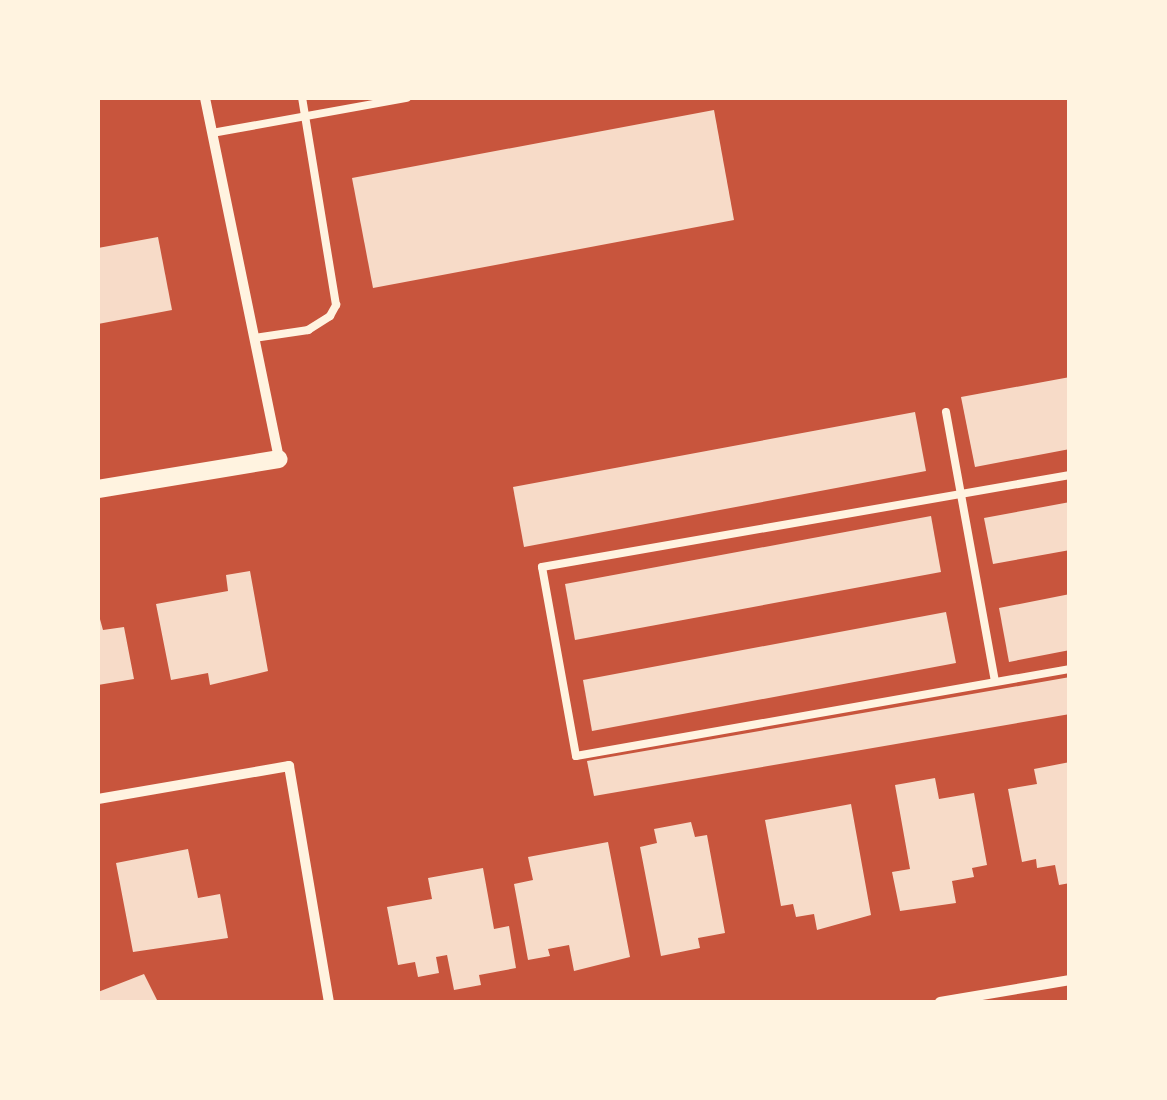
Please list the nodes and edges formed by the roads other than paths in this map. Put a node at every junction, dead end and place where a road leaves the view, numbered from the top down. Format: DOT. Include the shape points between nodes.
graph roads {
  1 [pos="205,98"];
  2 [pos="302,98"];
  3 [pos="406,98"];
  4 [pos="305,116"];
  5 [pos="212,132"];
  6 [pos="254,338"];
  7 [pos="946,412"];
  8 [pos="278,459"];
  9 [pos="1070,475"];
  10 [pos="98,489"];
  11 [pos="961,494"];
  12 [pos="1070,669"];
  13 [pos="994,682"];
  14 [pos="98,799"];
  15 [pos="1070,980"];
  16 [pos="329,1002"];
  17 [pos="940,1002"];
  1 -- 5 [label="street"];
  2 -- 4 [label="lane"];
  3 -- 4 [label="lane"];
  4 -- 5 [label="lane"];
  4 -- 6 [label="lane" via="336,305 308,330"];
  5 -- 6 [label="street"];
  6 -- 8 [label="street"];
  7 -- 11 [label="lane"];
  8 -- 10 [label="street"];
  9 -- 11 [label="lane"];
  11 -- 13 [label="lane"];
  11 -- 13 [label="lane" via="542,567 545,586 576,756"];
  12 -- 13 [label="lane"];
  14 -- 16 [label="street" via="289,766"];
  15 -- 17 [label="street"];
}
